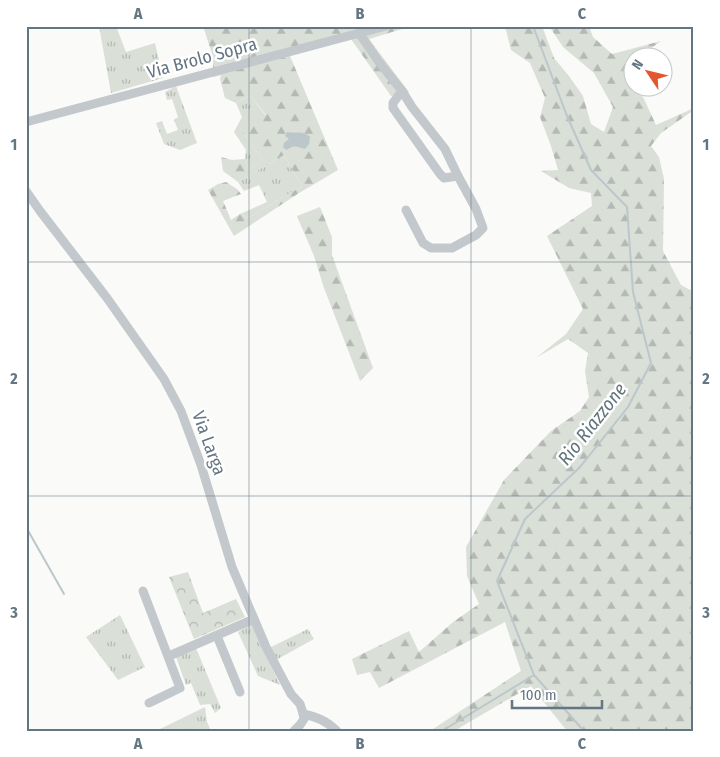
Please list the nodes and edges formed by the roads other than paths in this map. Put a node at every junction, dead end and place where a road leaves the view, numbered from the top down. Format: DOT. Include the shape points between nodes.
graph roads {
  1 [pos="386,26"];
  2 [pos="359,33"];
  3 [pos="402,91"];
  4 [pos="26,122"];
  5 [pos="458,176"];
  6 [pos="26,191"];
  7 [pos="406,210"];
  8 [pos="143,591"];
  9 [pos="254,619"];
  10 [pos="217,636"];
  11 [pos="169,656"];
  12 [pos="240,692"];
  13 [pos="148,702"];
  14 [pos="303,714"];
  15 [pos="294,731"];
  16 [pos="337,731"];
  1 -- 2 [label="street, Via Brolo Sopra"];
  2 -- 3 [label="street"];
  2 -- 4 [label="street, Via Brolo Sopra"];
  3 -- 5 [label="street" via="445,149"];
  3 -- 5 [label="street" via="393,108 440,174 444,178"];
  5 -- 7 [label="street" via="483,228 476,235 452,248 431,248 423,243"];
  6 -- 9 [label="street, Via Larga" via="164,379 181,411 232,567"];
  8 -- 11 [label="street"];
  9 -- 10 [label="street"];
  9 -- 14 [label="street, Via Larga"];
  10 -- 11 [label="street"];
  10 -- 12 [label="street"];
  11 -- 13 [label="street" via="180,688"];
  14 -- 15 [label="street" via="304,719"];
  14 -- 16 [label="street" via="326,722"];
}
